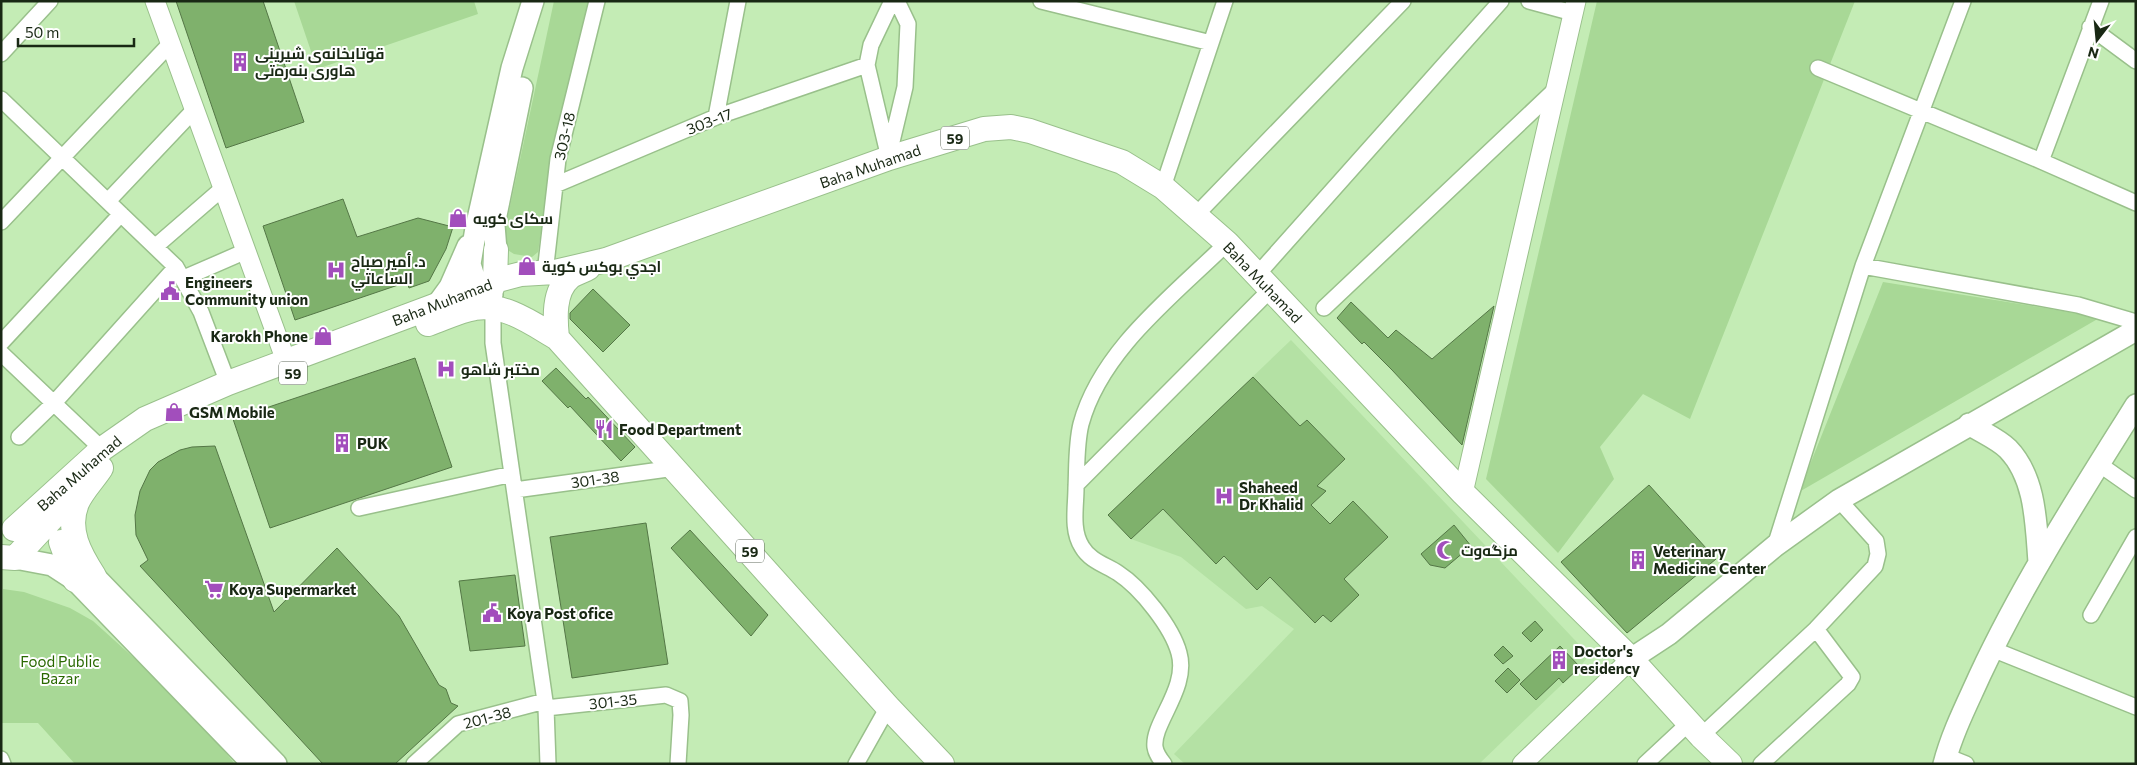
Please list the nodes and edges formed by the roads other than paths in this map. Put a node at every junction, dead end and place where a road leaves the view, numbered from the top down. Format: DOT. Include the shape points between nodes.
graph roads {
  1 [pos="50,1"];
  2 [pos="155,1"];
  3 [pos="533,1"];
  4 [pos="538,1"];
  5 [pos="597,1"];
  6 [pos="738,1"];
  7 [pos="892,1"];
  8 [pos="897,1"];
  9 [pos="1041,1"];
  10 [pos="1225,1"];
  11 [pos="1403,1"];
  12 [pos="1501,1"];
  13 [pos="1528,1"];
  14 [pos="1964,1"];
  15 [pos="2101,1"];
  16 [pos="1574,7"];
  17 [pos="2090,28"];
  18 [pos="1211,43"];
  19 [pos="170,44"];
  20 [pos="1,54"];
  21 [pos="2136,61"];
  22 [pos="867,65"];
  23 [pos="1818,68"];
  24 [pos="1556,89"];
  25 [pos="2,101"];
  26 [pos="195,109"];
  27 [pos="1921,112"];
  28 [pos="716,117"];
  29 [pos="62,156"];
  30 [pos="888,158"];
  31 [pos="2041,161"];
  32 [pos="555,185"];
  33 [pos="1164,187"];
  34 [pos="223,188"];
  35 [pos="108,201"];
  36 [pos="2136,203"];
  37 [pos="121,214"];
  38 [pos="1195,216"];
  39 [pos="1,222"];
  40 [pos="476,228"];
  41 [pos="1227,244"];
  42 [pos="156,246"];
  43 [pos="496,250"];
  44 [pos="246,251"];
  45 [pos="606,260"];
  46 [pos="1863,266"];
  47 [pos="180,272"];
  48 [pos="545,272"];
  49 [pos="521,274"];
  50 [pos="1264,282"];
  51 [pos="474,298"];
  52 [pos="1324,308"];
  53 [pos="2136,322"];
  54 [pos="2136,330"];
  55 [pos="557,338"];
  56 [pos="1,343"];
  57 [pos="1,353"];
  58 [pos="286,361"];
  59 [pos="228,383"];
  60 [pos="54,403"];
  61 [pos="2136,404"];
  62 [pos="1970,424"];
  63 [pos="19,436"];
  64 [pos="102,458"];
  65 [pos="2099,464"];
  66 [pos="674,468"];
  67 [pos="512,474"];
  68 [pos="1076,485"];
  69 [pos="515,490"];
  70 [pos="2136,490"];
  71 [pos="1462,493"];
  72 [pos="1839,500"];
  73 [pos="359,508"];
  74 [pos="48,514"];
  75 [pos="8,529"];
  76 [pos="2136,538"];
  77 [pos="1775,546"];
  78 [pos="8,558"];
  79 [pos="2039,562"];
  80 [pos="84,578"];
  81 [pos="2091,615"];
  82 [pos="1816,629"];
  83 [pos="1992,649"];
  84 [pos="1631,659"];
  85 [pos="545,704"];
  86 [pos="2136,706"];
  87 [pos="888,707"];
  88 [pos="1695,730"];
  89 [pos="1,760"];
  90 [pos="1952,761"];
  91 [pos="3,764"];
  92 [pos="253,764"];
  93 [pos="276,764"];
  94 [pos="414,764"];
  95 [pos="548,764"];
  96 [pos="678,764"];
  97 [pos="856,764"];
  98 [pos="942,764"];
  99 [pos="1164,764"];
  100 [pos="1522,764"];
  101 [pos="1645,764"];
  102 [pos="1730,764"];
  103 [pos="1761,764"];
  1 -- 20 [label="street"];
  2 -- 19 [label="street"];
  3 -- 40 [label="main road" via="512,68"];
  4 -- 43 [label="main road" via="494,225"];
  5 -- 32 [label="street, 303-18" via="558,159"];
  6 -- 28 [label="street"];
  7 -- 22 [label="street" via="871,45"];
  8 -- 30 [label="street" via="908,24 906,87"];
  9 -- 18 [label="street"];
  10 -- 18 [label="street"];
  11 -- 38 [label="street"];
  12 -- 50 [label="street"];
  13 -- 16 [label="street"];
  14 -- 27 [label="street"];
  15 -- 17 [label="street"];
  16 -- 24 [label="street"];
  17 -- 21 [label="street"];
  17 -- 31 [label="street"];
  18 -- 33 [label="street"];
  19 -- 26 [label="street"];
  19 -- 29 [label="street"];
  22 -- 28 [label="street, 303-17"];
  22 -- 30 [label="street"];
  23 -- 27 [label="street"];
  24 -- 52 [label="street"];
  24 -- 71 [label="street"];
  25 -- 29 [label="street"];
  26 -- 34 [label="street"];
  26 -- 35 [label="street"];
  27 -- 31 [label="street"];
  27 -- 46 [label="street"];
  28 -- 32 [label="street, 303-17"];
  29 -- 35 [label="street"];
  29 -- 39 [label="street"];
  30 -- 33 [label="main road, Baha Muhamad / 59" via="984,129 1011,127 1030,130 1122,162"];
  30 -- 45 [label="main road, Baha Muhamad / 59"];
  31 -- 36 [label="street"];
  32 -- 48 [label="street, 303-18"];
  33 -- 38 [label="main road, Baha Muhamad / 59"];
  34 -- 42 [label="street"];
  34 -- 44 [label="street"];
  35 -- 37 [label="street"];
  37 -- 42 [label="street"];
  37 -- 56 [label="street"];
  38 -- 41 [label="main road, Baha Muhamad / 59"];
  40 -- 51 [label="main road" via="470,264"];
  40 -- 51 [label="main road" via="450,287"];
  41 -- 50 [label="main road, Baha Muhamad / 59"];
  41 -- 68 [label="street" via="1123,345 1104,369 1090,396 1081,425"];
  42 -- 47 [label="street"];
  43 -- 49 [label="main road" via="508,271"];
  43 -- 51 [label="main road"];
  44 -- 47 [label="street"];
  44 -- 58 [label="street"];
  45 -- 48 [label="main road, Baha Muhamad / 59"];
  45 -- 55 [label="main road" via="569,277 558,297"];
  46 -- 53 [label="street" via="2078,305"];
  46 -- 77 [label="street"];
  47 -- 59 [label="street" via="211,336"];
  47 -- 60 [label="street"];
  48 -- 49 [label="main road, Baha Muhamad / 59"];
  49 -- 51 [label="main road, Baha Muhamad / 59"];
  50 -- 68 [label="street"];
  50 -- 71 [label="main road, Baha Muhamad / 59"];
  51 -- 55 [label="main road, 59" via="523,318"];
  51 -- 58 [label="main road, Baha Muhamad / 59"];
  51 -- 64 [label="main road, 59" via="166,423"];
  51 -- 67 [label="street" via="493,343"];
  54 -- 62 [label="main road"];
  55 -- 66 [label="main road, 59"];
  57 -- 60 [label="street"];
  58 -- 59 [label="main road, Baha Muhamad / 59"];
  59 -- 64 [label="main road, Baha Muhamad / 59" via="146,419"];
  60 -- 63 [label="street"];
  60 -- 64 [label="street"];
  61 -- 65 [label="main road"];
  62 -- 72 [label="main road"];
  62 -- 79 [label="main road" via="2008,449 2024,472 2034,507"];
  64 -- 74 [label="main road, Baha Muhamad / 59"];
  64 -- 80 [label="main road" via="77,503 73,529"];
  65 -- 70 [label="street"];
  65 -- 79 [label="main road"];
  66 -- 69 [label="street, 301-38"];
  66 -- 87 [label="main road, 59"];
  67 -- 69 [label="street"];
  67 -- 73 [label="street"];
  68 -- 99 [label="street" via="1075,529 1082,548 1124,578 1150,602 1174,639 1180,655 1175,695 1155,746"];
  69 -- 85 [label="street"];
  71 -- 84 [label="main road, Baha Muhamad / 59"];
  72 -- 77 [label="main road"];
  72 -- 82 [label="street" via="1876,541 1876,566"];
  74 -- 75 [label="main road, Baha Muhamad / 59"];
  74 -- 75 [label="main road"];
  74 -- 78 [label="main road"];
  74 -- 80 [label="main road" via="63,550"];
  76 -- 81 [label="street"];
  77 -- 84 [label="main road" via="1668,634"];
  78 -- 80 [label="main road" via="52,565"];
  79 -- 83 [label="main road"];
  80 -- 92 [label="main road"];
  80 -- 93 [label="main road"];
  82 -- 88 [label="street"];
  82 -- 103 [label="street" via="1852,676 1848,684"];
  83 -- 86 [label="street"];
  83 -- 90 [label="main road"];
  84 -- 88 [label="main road, Baha Muhamad / 59"];
  84 -- 100 [label="street"];
  85 -- 94 [label="street, 201-38" via="458,724"];
  85 -- 95 [label="street"];
  85 -- 96 [label="street, 301-35" via="666,695 680,701"];
  87 -- 97 [label="street"];
  87 -- 98 [label="main road, 59"];
  88 -- 101 [label="street"];
  88 -- 102 [label="main road, Baha Muhamad / 59"];
  89 -- 91 [label="street"];
}
